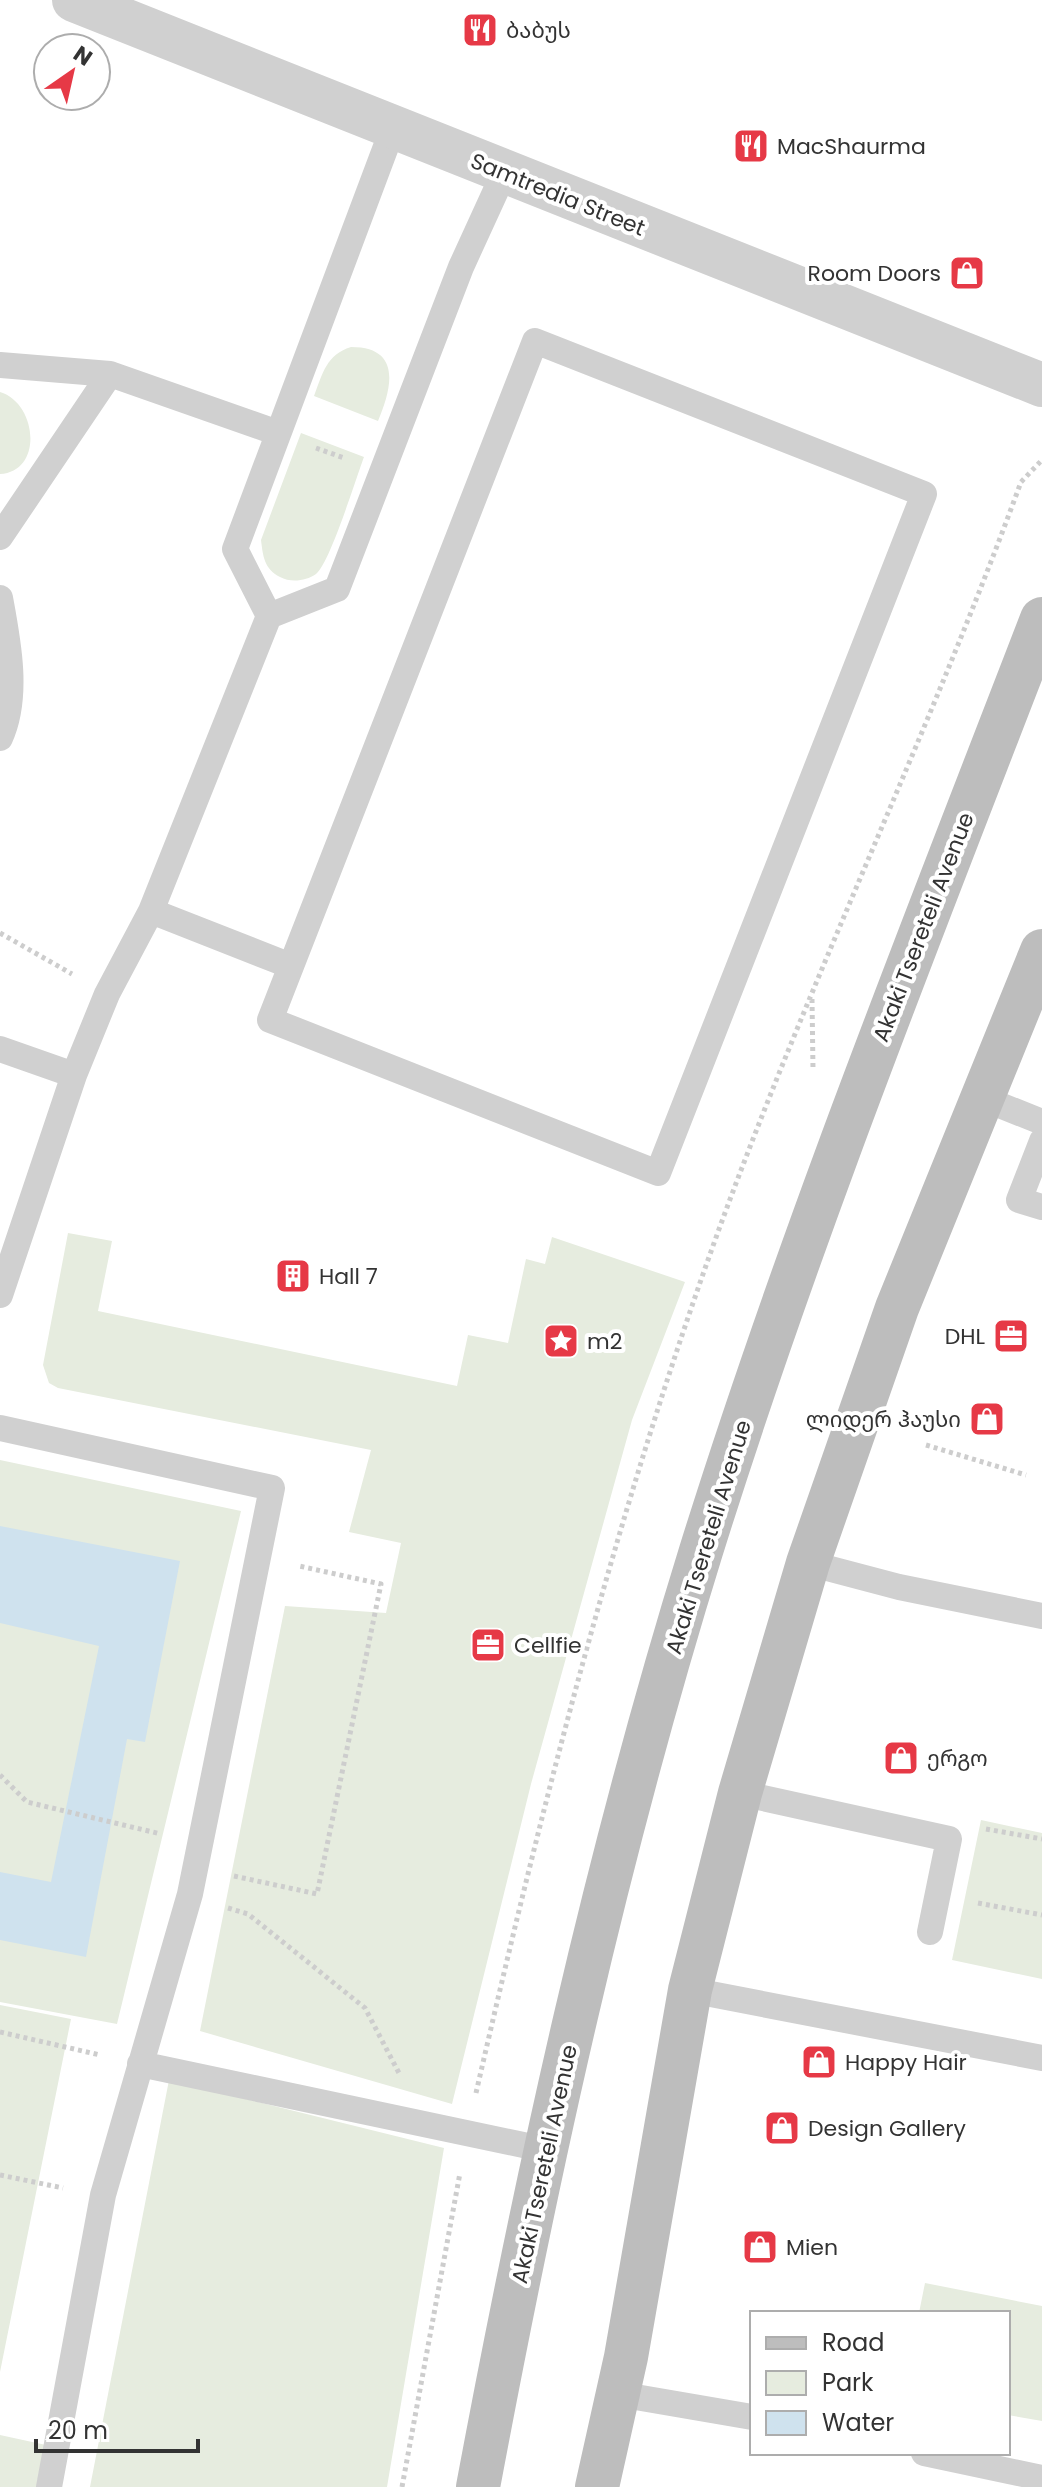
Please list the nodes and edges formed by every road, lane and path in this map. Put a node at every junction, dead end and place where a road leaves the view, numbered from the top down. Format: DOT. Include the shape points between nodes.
graph roads {
  1 [pos="74,0"];
  2 [pos="393,128"];
  3 [pos="504,173"];
  4 [pos="0,365"];
  5 [pos="110,374"];
  6 [pos="1042,385"];
  7 [pos="278,433"];
  8 [pos="1042,460"];
  9 [pos="382,473"];
  10 [pos="0,537"];
  11 [pos="0,598"];
  12 [pos="269,616"];
  13 [pos="1042,619"];
  14 [pos="0,738"];
  15 [pos="151,911"];
  16 [pos="0,933"];
  17 [pos="1042,951"];
  18 [pos="291,966"];
  19 [pos="107,994"];
  20 [pos="0,1049"];
  21 [pos="74,1075"];
  22 [pos="982,1098"];
  23 [pos="1042,1122"];
  24 [pos="1042,1141"];
  25 [pos="1042,1207"];
  26 [pos="0,1295"];
  27 [pos="0,1428"];
  28 [pos="926,1445"];
  29 [pos="1026,1475"];
  30 [pos="259,1557"];
  31 [pos="808,1563"];
  32 [pos="1042,1616"];
  33 [pos="0,1775"];
  34 [pos="740,1793"];
  35 [pos="111,1824"];
  36 [pos="949,1839"];
  37 [pos="1042,1839"];
  38 [pos="196,1868"];
  39 [pos="190,1894"];
  40 [pos="938,1895"];
  41 [pos="1042,1915"];
  42 [pos="930,1932"];
  43 [pos="690,1990"];
  44 [pos="0,2032"];
  45 [pos="1042,2058"];
  46 [pos="140,2064"];
  47 [pos="422,2123"];
  48 [pos="467,2133"];
  49 [pos="547,2150"];
  50 [pos="0,2175"];
  51 [pos="103,2195"];
  52 [pos="618,2394"];
  53 [pos="750,2417"];
  54 [pos="933,2455"];
  55 [pos="1042,2478"];
  56 [pos="49,2487"];
  57 [pos="402,2487"];
  58 [pos="478,2487"];
  59 [pos="597,2487"];
  1 -- 2 [label="street, Samtredia Street"];
  2 -- 3 [label="street, Samtredia Street"];
  2 -- 7 [label="lane"];
  3 -- 6 [label="street, Samtredia Street"];
  3 -- 9 [label="lane" via="461,267"];
  4 -- 5 [label="lane"];
  5 -- 7 [label="lane"];
  5 -- 10 [label="lane"];
  7 -- 9 [label="path"];
  7 -- 12 [label="lane" via="235,549"];
  8 -- 48 [label="path" via="1021,482 703,1273 600,1598"];
  9 -- 12 [label="lane" via="337,589"];
  11 -- 14 [label="lane" via="11,669"];
  12 -- 15 [label="lane"];
  13 -- 49 [label="main road, Akaki Tsereteli Avenue" via="816,1203 735,1445 618,1848"];
  15 -- 18 [label="lane"];
  15 -- 19 [label="lane"];
  16 -- 19 [label="path"];
  17 -- 22 [label="main road"];
  18 -- 18 [label="lane" via="270,1020 658,1173 924,494 535,341"];
  19 -- 21 [label="lane"];
  20 -- 21 [label="lane"];
  21 -- 26 [label="lane"];
  22 -- 23 [label="lane"];
  22 -- 31 [label="main road" via="897,1308"];
  24 -- 25 [label="lane" via="1019,1200"];
  27 -- 30 [label="lane" via="272,1488"];
  28 -- 29 [label="path"];
  30 -- 38 [label="lane"];
  30 -- 38 [label="path" via="381,1584 317,1894"];
  31 -- 32 [label="lane"];
  31 -- 34 [label="main road"];
  33 -- 35 [label="path" via="27,1802"];
  34 -- 36 [label="lane"];
  34 -- 43 [label="main road"];
  36 -- 37 [label="path" via="973,1826"];
  36 -- 40 [label="lane"];
  38 -- 39 [label="lane"];
  39 -- 46 [label="lane"];
  39 -- 47 [label="path" via="248,1914 365,2008"];
  40 -- 41 [label="path"];
  40 -- 42 [label="lane"];
  43 -- 45 [label="lane"];
  43 -- 52 [label="main road"];
  44 -- 46 [label="path"];
  46 -- 47 [label="lane"];
  46 -- 51 [label="lane"];
  47 -- 48 [label="lane"];
  48 -- 49 [label="lane"];
  48 -- 57 [label="path"];
  49 -- 58 [label="main road, Akaki Tsereteli Avenue"];
  50 -- 51 [label="path"];
  51 -- 56 [label="lane"];
  52 -- 53 [label="lane"];
  52 -- 59 [label="main road"];
  54 -- 55 [label="lane"];
}
